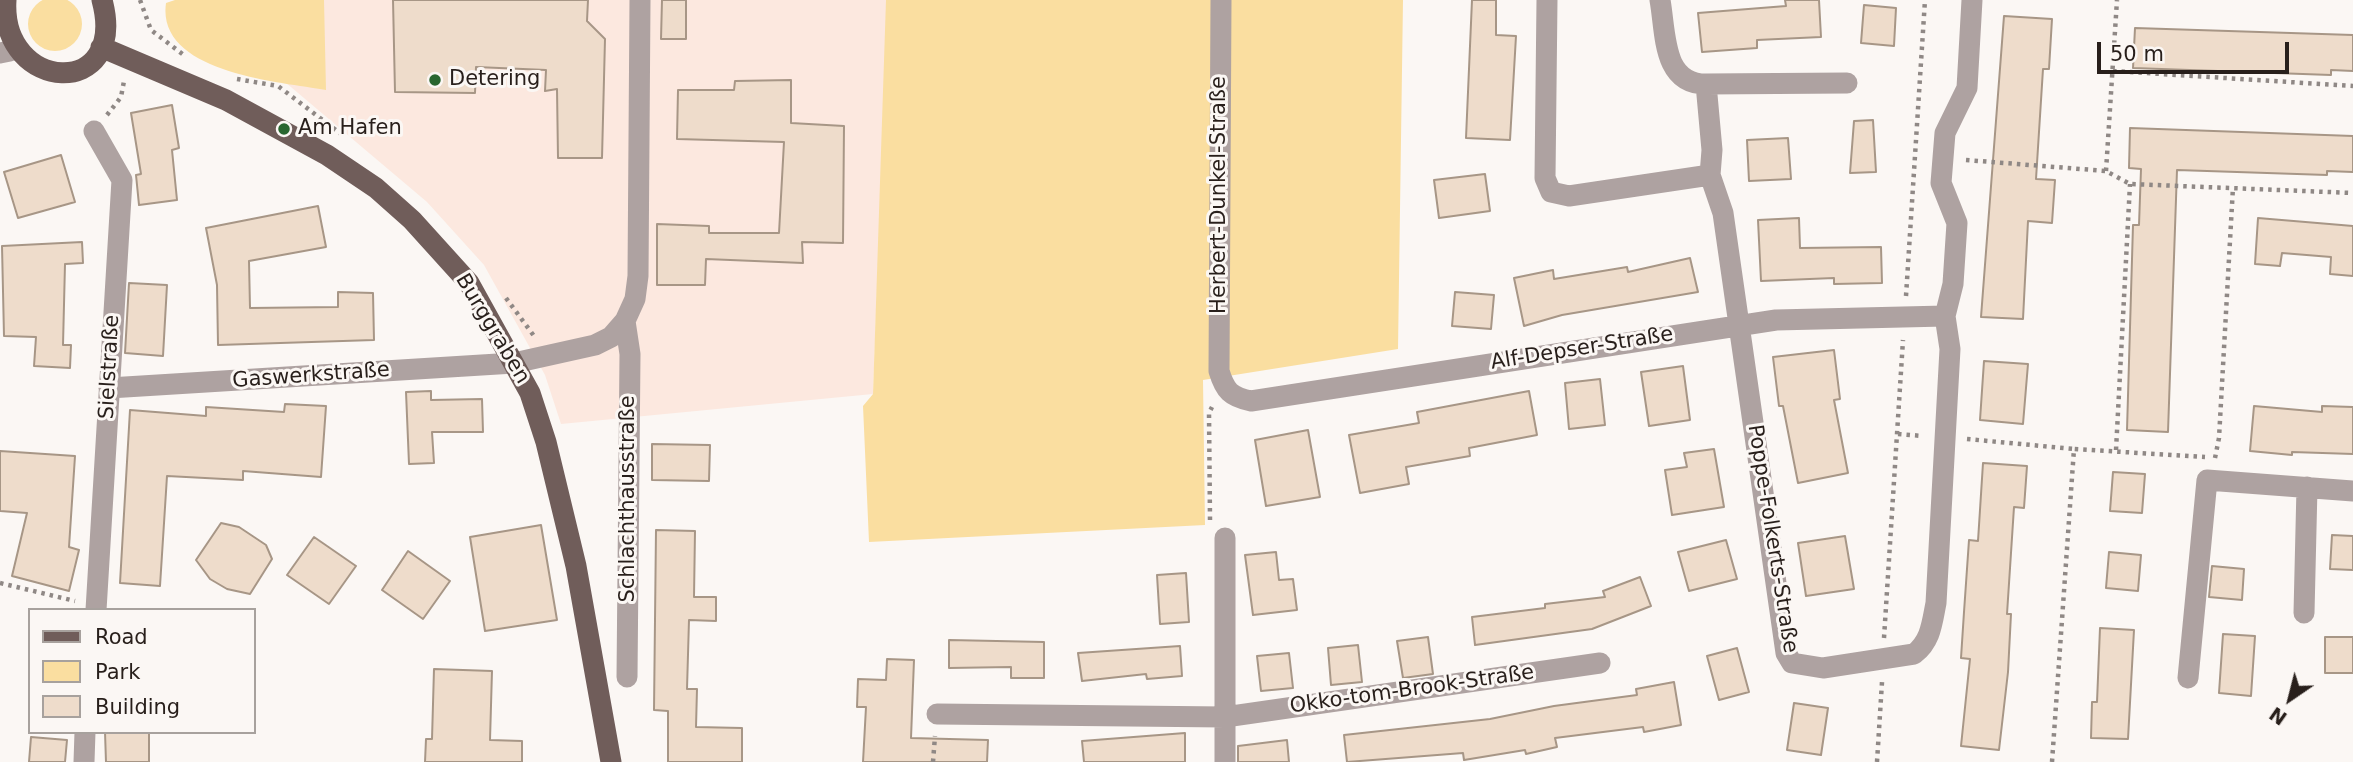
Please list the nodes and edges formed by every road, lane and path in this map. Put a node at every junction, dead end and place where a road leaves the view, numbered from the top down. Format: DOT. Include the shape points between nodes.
graph roads {
  1 [pos="103,0"];
  2 [pos="140,0"];
  3 [pos="640,0"];
  4 [pos="1222,0"];
  5 [pos="1547,0"];
  6 [pos="1660,0"];
  7 [pos="1972,0"];
  8 [pos="2117,0"];
  9 [pos="2,13"];
  10 [pos="151,30"];
  11 [pos="101,47"];
  12 [pos="5,52"];
  13 [pos="2113,71"];
  14 [pos="1847,83"];
  15 [pos="1706,84"];
  16 [pos="2353,86"];
  17 [pos="94,131"];
  18 [pos="1915,158"];
  19 [pos="1943,158"];
  20 [pos="2106,171"];
  21 [pos="1710,175"];
  22 [pos="2130,184"];
  23 [pos="2233,187"];
  24 [pos="2353,194"];
  25 [pos="1945,316"];
  26 [pos="625,321"];
  27 [pos="1738,324"];
  28 [pos="514,363"];
  29 [pos="108,388"];
  30 [pos="1224,389"];
  31 [pos="1898,434"];
  32 [pos="1945,437"];
  33 [pos="2074,449"];
  34 [pos="2116,450"];
  35 [pos="2215,459"];
  36 [pos="2207,480"];
  37 [pos="2307,487"];
  38 [pos="2353,491"];
  39 [pos="1225,538"];
  40 [pos="0,583"];
  41 [pos="97,608"];
  42 [pos="2304,613"];
  43 [pos="1883,661"];
  44 [pos="1600,663"];
  45 [pos="627,677"];
  46 [pos="2188,678"];
  47 [pos="937,714"];
  48 [pos="1225,717"];
  49 [pos="85,734"];
  50 [pos="84,762"];
  51 [pos="611,762"];
  52 [pos="1225,762"];
  53 [pos="1877,762"];
  54 [pos="2052,762"];
  1 -- 11 [label="main road" via="107,17"];
  2 -- 10 [label="path"];
  3 -- 26 [label="street, Schlachthausstraße" via="638,276 635,299"];
  4 -- 30 [label="street, Herbert-Dunkel-Straße" via="1219,372"];
  5 -- 21 [label="street" via="1545,178 1551,192 1569,196"];
  6 -- 15 [label="street" via="1671,65 1684,80"];
  7 -- 19 [label="street" via="1967,88 1945,133"];
  8 -- 13 [label="path"];
  9 -- 12 [label="main road"];
  11 -- 12 [label="main road" via="81,67 63,74 43,74"];
  11 -- 28 [label="main road, Burggraben" via="284,129 376,188 469,283"];
  13 -- 16 [label="path"];
  13 -- 20 [label="path"];
  14 -- 15 [label="street"];
  15 -- 21 [label="street"];
  17 -- 29 [label="street, Sielstraße" via="122,180"];
  18 -- 19 [label="path"];
  19 -- 20 [label="path"];
  19 -- 25 [label="street" via="1941,183 1957,223 1953,284"];
  20 -- 22 [label="path"];
  21 -- 27 [label="street" via="1723,213"];
  22 -- 23 [label="path"];
  22 -- 34 [label="path"];
  23 -- 24 [label="path"];
  23 -- 35 [label="path"];
  25 -- 27 [label="street, Alf-Depser-Straße"];
  25 -- 32 [label="street, Poppe-Folkerts-Straße" via="1950,349"];
  26 -- 28 [label="street" via="611,337 594,345"];
  26 -- 45 [label="street, Schlachthausstraße" via="630,354"];
  27 -- 30 [label="street, Alf-Depser-Straße" via="1251,401 1235,398"];
  27 -- 43 [label="street, Poppe-Folkerts-Straße" via="1786,653 1792,663 1824,668"];
  28 -- 29 [label="street, Gaswerkstraße"];
  28 -- 51 [label="main road, Burggraben" via="530,393 549,454 576,566"];
  29 -- 41 [label="street, Sielstraße"];
  30 -- 39 [label="path" via="1209,413 1209,438 1210,525"];
  31 -- 32 [label="path"];
  32 -- 33 [label="path"];
  32 -- 43 [label="street, Poppe-Folkerts-Straße" via="1936,603 1930,634 1914,654"];
  33 -- 34 [label="path"];
  33 -- 54 [label="path"];
  34 -- 35 [label="path"];
  35 -- 36 [label="path"];
  36 -- 37 [label="street"];
  36 -- 46 [label="street"];
  37 -- 38 [label="street"];
  37 -- 42 [label="street"];
  39 -- 48 [label="street"];
  40 -- 41 [label="path"];
  43 -- 53 [label="path"];
  44 -- 48 [label="street, Okko-tom-Brook-Straße"];
  47 -- 48 [label="street, Okko-tom-Brook-Straße"];
  48 -- 52 [label="street"];
  49 -- 50 [label="street"];
}
